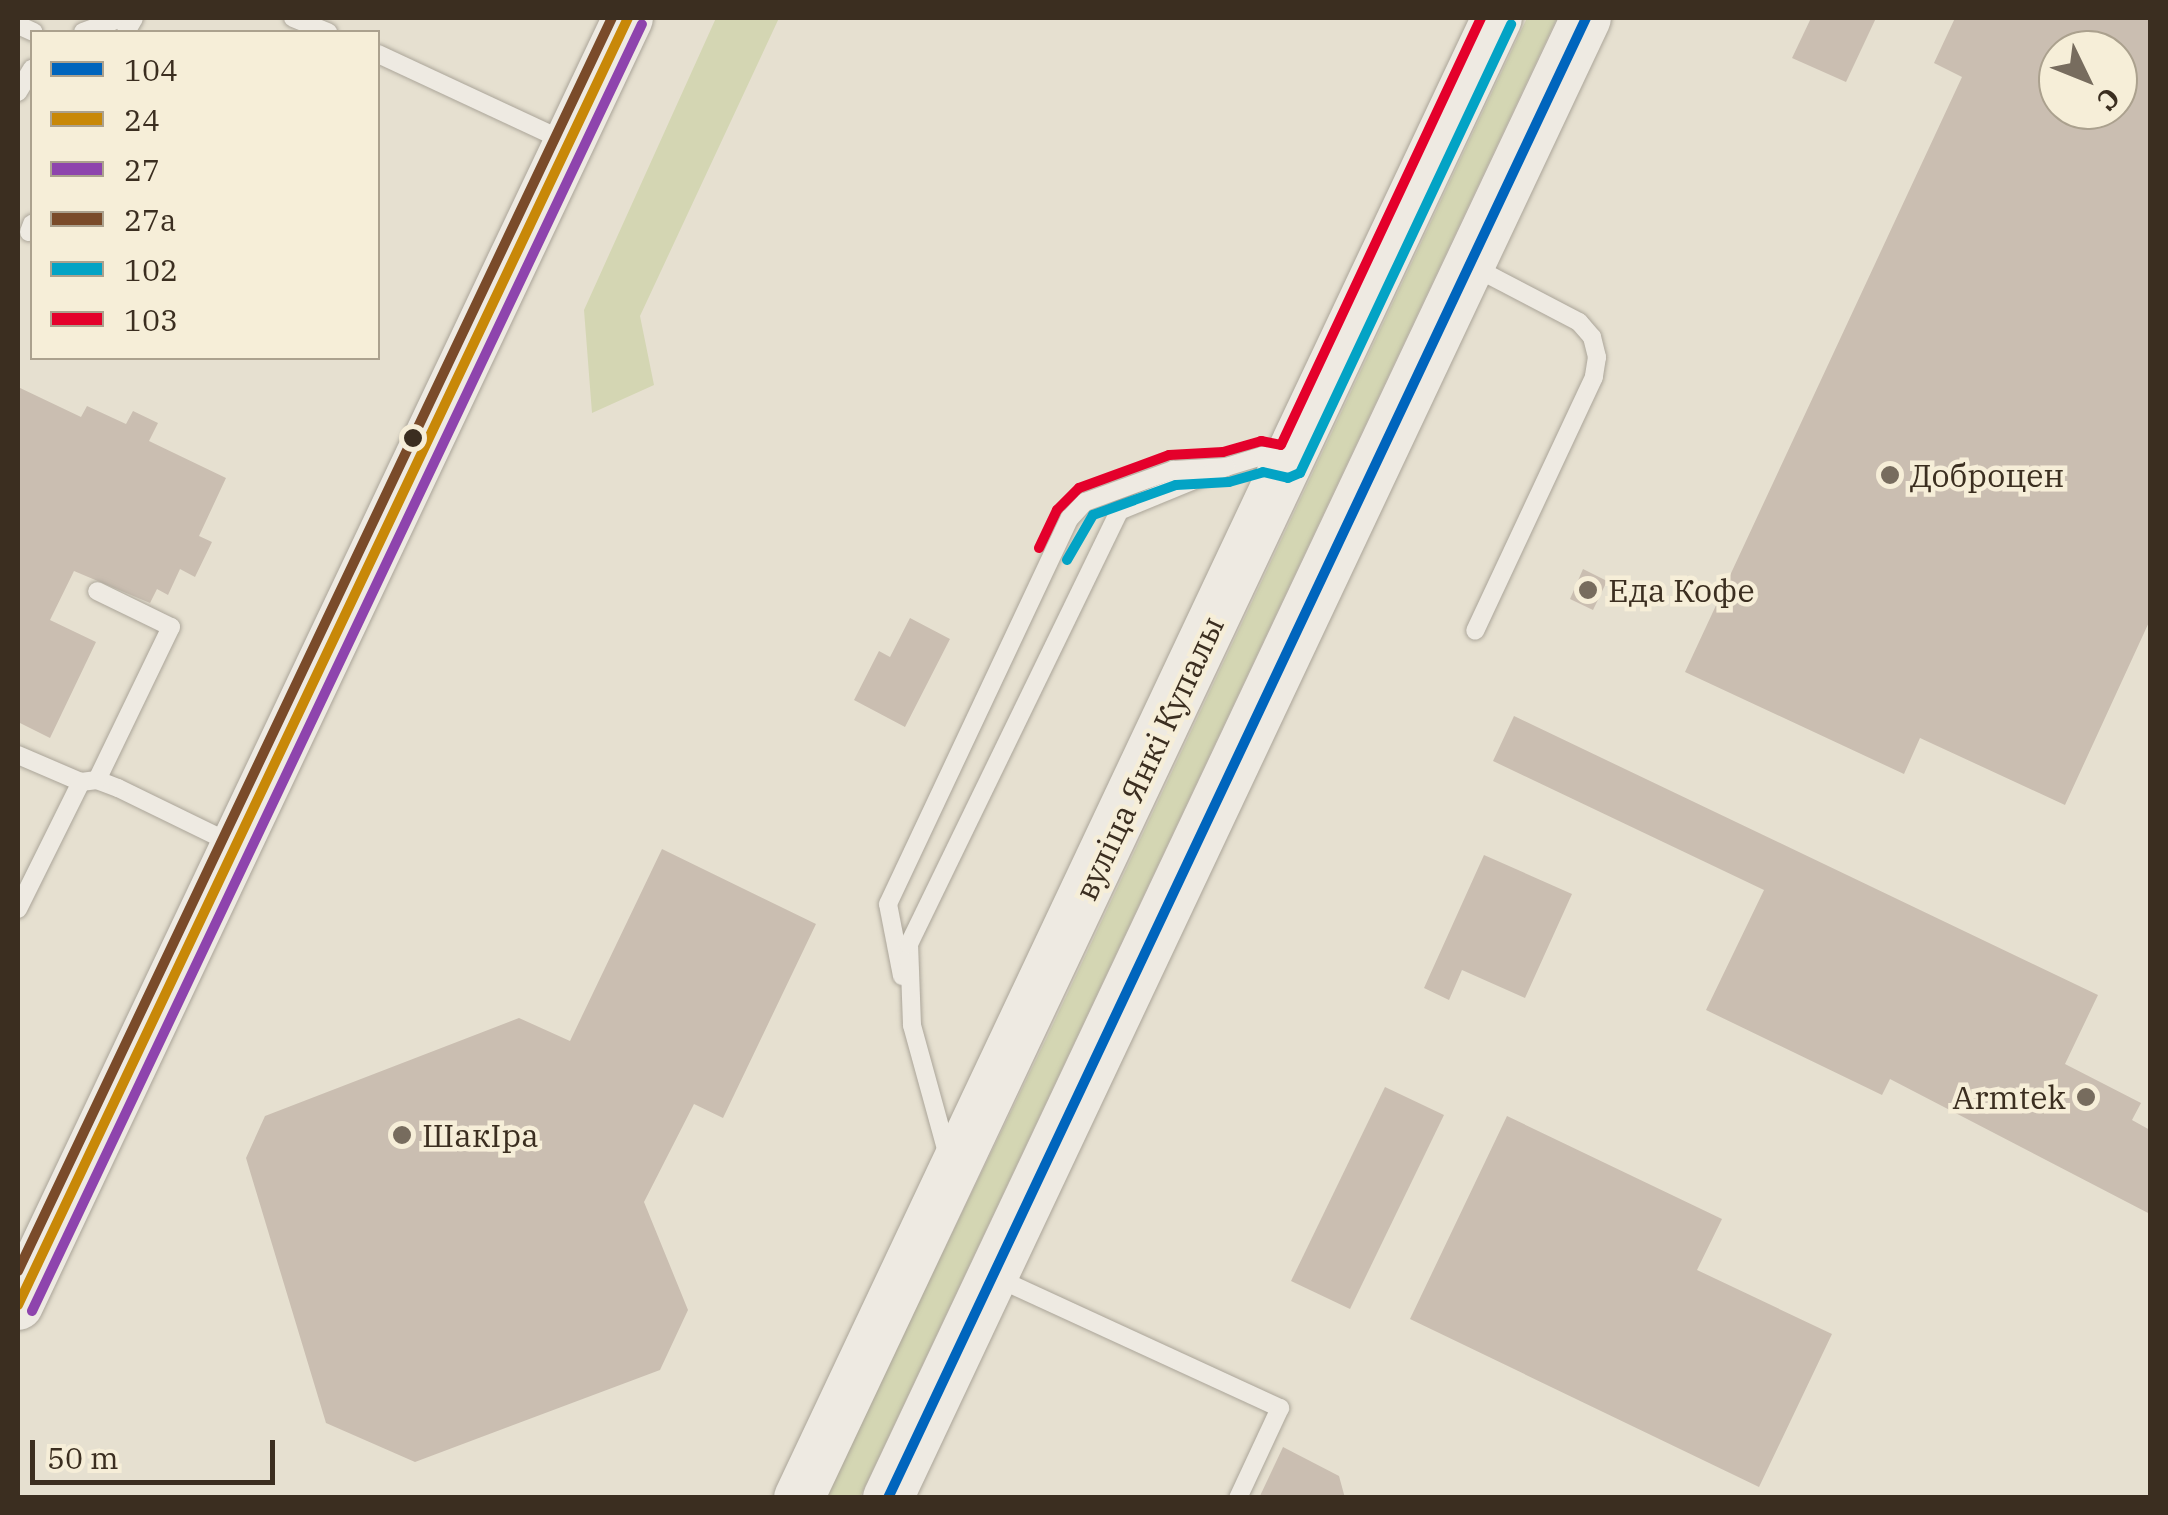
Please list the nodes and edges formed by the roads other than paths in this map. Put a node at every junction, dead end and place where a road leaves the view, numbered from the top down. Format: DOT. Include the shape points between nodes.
graph roads {
  1 [pos="121,18"];
  2 [pos="293,18"];
  3 [pos="628,18"];
  4 [pos="1497,18"];
  5 [pos="1586,18"];
  6 [pos="88,30"];
  7 [pos="323,30"];
  8 [pos="380,55"];
  9 [pos="568,142"];
  10 [pos="1469,264"];
  11 [pos="1289,463"];
  12 [pos="1226,467"];
  13 [pos="97,591"];
  14 [pos="1474,631"];
  15 [pos="18,755"];
  16 [pos="89,781"];
  17 [pos="235,846"];
  18 [pos="18,909"];
  19 [pos="912,1026"];
  20 [pos="948,1182"];
  21 [pos="993,1276"];
  22 [pos="18,1305"];
  23 [pos="799,1498"];
  24 [pos="888,1498"];
  25 [pos="1238,1498"];
  1 -- 6 [label="lane"];
  2 -- 7 [label="lane"];
  3 -- 9 [label="main road"];
  4 -- 11 [label="main road, вуліца Янкі Купалы"];
  5 -- 10 [label="main road"];
  8 -- 9 [label="lane"];
  9 -- 17 [label="main road"];
  10 -- 14 [label="lane" via="1579,322 1597,357 1594,377"];
  10 -- 21 [label="main road"];
  11 -- 12 [label="lane" via="1263,456"];
  11 -- 20 [label="main road, вуліца Янкі Купалы"];
  12 -- 19 [label="lane" via="1119,511 909,944"];
  12 -- 19 [label="lane" via="1174,470 1085,502 1070,518 888,904"];
  13 -- 16 [label="lane" via="171,627"];
  15 -- 16 [label="lane"];
  16 -- 17 [label="lane"];
  16 -- 18 [label="lane"];
  17 -- 22 [label="main road"];
  19 -- 20 [label="lane" via="949,1158"];
  20 -- 23 [label="main road, вуліца Янкі Купалы"];
  21 -- 24 [label="main road"];
  21 -- 25 [label="lane" via="1280,1408"];
}
